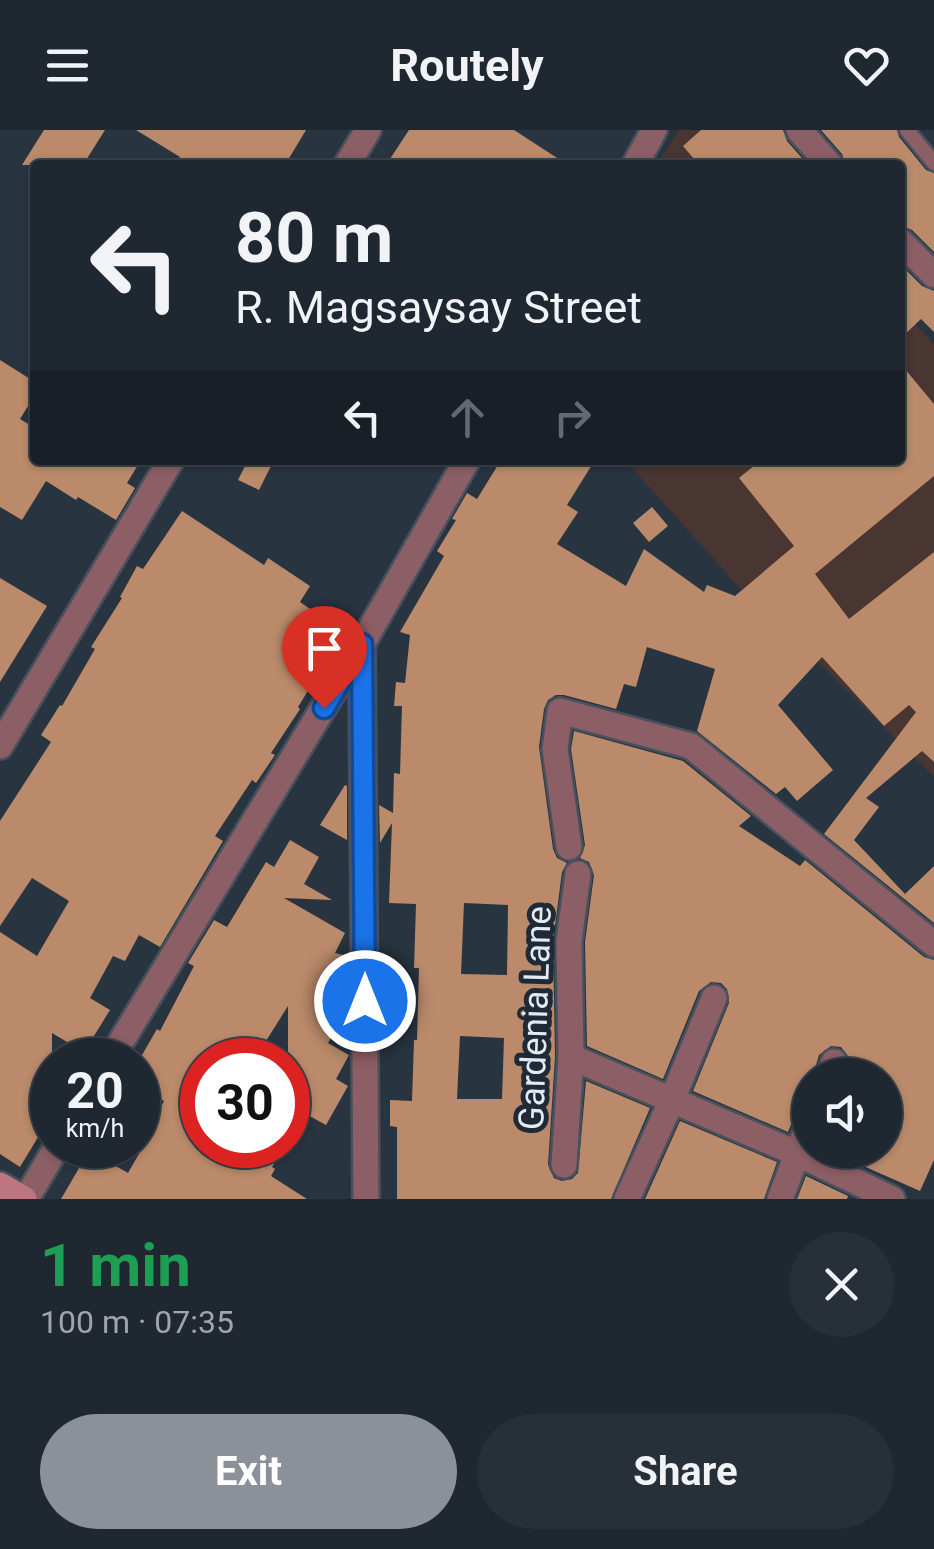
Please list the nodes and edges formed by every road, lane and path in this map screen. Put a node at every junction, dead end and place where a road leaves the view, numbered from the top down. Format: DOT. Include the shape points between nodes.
graph roads {
  1 [pos="368,130"];
  2 [pos="654,130"];
  3 [pos="799,130"];
  4 [pos="908,130"];
  5 [pos="350,160"];
  6 [pos="637,160"];
  7 [pos="826,160"];
  8 [pos="934,163"];
  9 [pos="905,245"];
  10 [pos="934,275"];
  11 [pos="168,465"];
  12 [pos="464,465"];
  13 [pos="362,644"];
  14 [pos="0,746"];
  15 [pos="569,847"];
  16 [pos="578,874"];
  17 [pos="934,944"];
  18 [pos="714,998"];
  19 [pos="123,1038"];
  20 [pos="572,1056"];
  21 [pos="672,1100"];
  22 [pos="792,1151"];
  23 [pos="564,1164"];
  24 [pos="792,1164"];
  25 [pos="44,1168"];
  26 [pos="827,1168"];
  27 [pos="0,1185"];
  28 [pos="24,1199"];
  29 [pos="366,1199"];
  30 [pos="627,1199"];
  31 [pos="780,1199"];
  32 [pos="892,1199"];
  1 -- 5 [label="street"];
  2 -- 6 [label="street"];
  3 -- 7 [label="street"];
  4 -- 8 [label="lane"];
  9 -- 10 [label="street"];
  11 -- 14 [label="street"];
  12 -- 13 [label="street"];
  13 -- 19 [label="street"];
  13 -- 29 [label="street"];
  15 -- 17 [label="street" via="555,749 560,711 691,746"];
  16 -- 20 [label="street, Gardenia Lane" via="569,941"];
  18 -- 21 [label="street"];
  20 -- 21 [label="street"];
  20 -- 23 [label="street, Gardenia Lane"];
  21 -- 22 [label="street"];
  21 -- 30 [label="street"];
  24 -- 31 [label="street"];
  25 -- 28 [label="street"];
  26 -- 32 [label="street"];
  27 -- 28 [label="street"];
}
